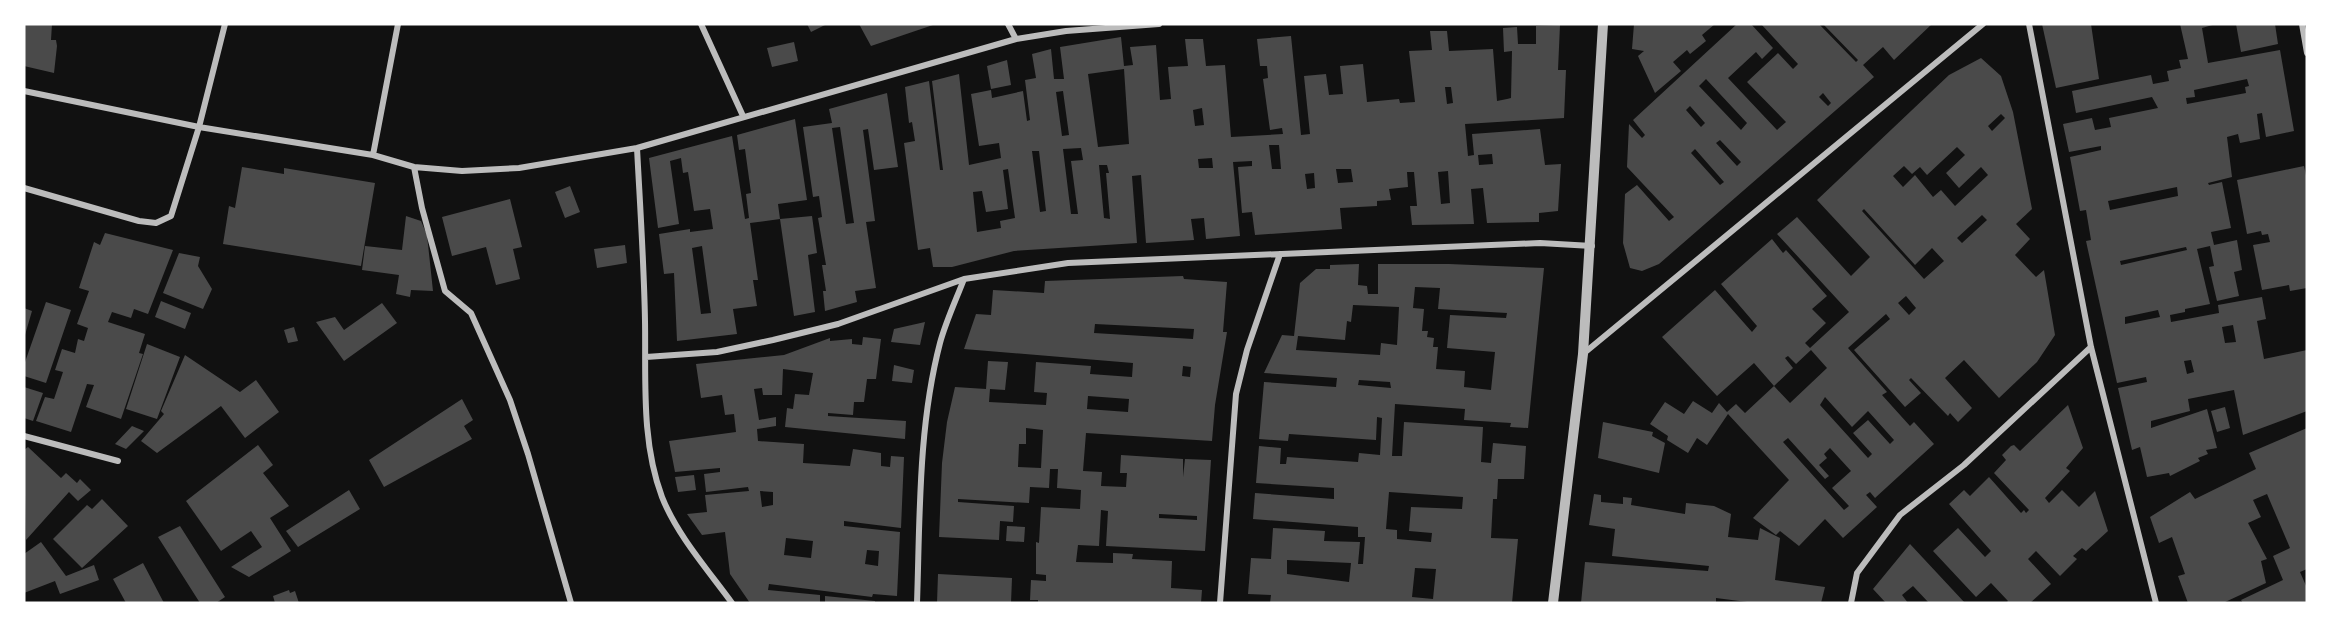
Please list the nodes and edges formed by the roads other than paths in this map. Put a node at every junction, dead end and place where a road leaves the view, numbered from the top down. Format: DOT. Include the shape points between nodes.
graph roads {
  1 [pos="225,24"];
  2 [pos="398,24"];
  3 [pos="701,24"];
  4 [pos="1008,24"];
  5 [pos="1159,24"];
  6 [pos="1603,24"];
  7 [pos="1983,24"];
  8 [pos="2029,24"];
  9 [pos="2302,24"];
  10 [pos="1016,39"];
  11 [pos="2307,52"];
  12 [pos="24,91"];
  13 [pos="743,116"];
  14 [pos="199,127"];
  15 [pos="637,148"];
  16 [pos="373,155"];
  17 [pos="414,167"];
  18 [pos="24,188"];
  19 [pos="1592,246"];
  20 [pos="1280,254"];
  21 [pos="964,279"];
  22 [pos="2091,347"];
  23 [pos="1583,354"];
  24 [pos="646,357"];
  25 [pos="24,436"];
  26 [pos="118,461"];
  27 [pos="571,603"];
  28 [pos="732,603"];
  29 [pos="917,603"];
  30 [pos="1220,603"];
  31 [pos="1553,603"];
  32 [pos="1851,603"];
  33 [pos="2156,603"];
  1 -- 14 [label="street"];
  2 -- 16 [label="street"];
  3 -- 13 [label="street"];
  4 -- 10 [label="street"];
  5 -- 10 [label="street"];
  6 -- 19 [label="street"];
  7 -- 23 [label="street"];
  8 -- 22 [label="street"];
  9 -- 11 [label="street"];
  10 -- 13 [label="street"];
  12 -- 14 [label="street"];
  13 -- 15 [label="street"];
  14 -- 16 [label="street"];
  14 -- 18 [label="street" via="177,203 171,216 156,223"];
  15 -- 17 [label="street" via="519,168 462,171"];
  15 -- 24 [label="street"];
  16 -- 17 [label="street"];
  17 -- 27 [label="street" via="445,291 471,313 510,400"];
  19 -- 20 [label="street" via="1540,243"];
  19 -- 23 [label="street"];
  20 -- 21 [label="street" via="1068,263"];
  20 -- 30 [label="street" via="1236,394"];
  21 -- 24 [label="street" via="838,324 773,340 717,352"];
  21 -- 29 [label="street" via="940,342 930,398 922,469"];
  22 -- 32 [label="street" via="1964,465 1900,514 1857,573"];
  22 -- 33 [label="street"];
  23 -- 31 [label="street"];
  24 -- 28 [label="street" via="651,463 663,499"];
  25 -- 26 [label="street"];
}
